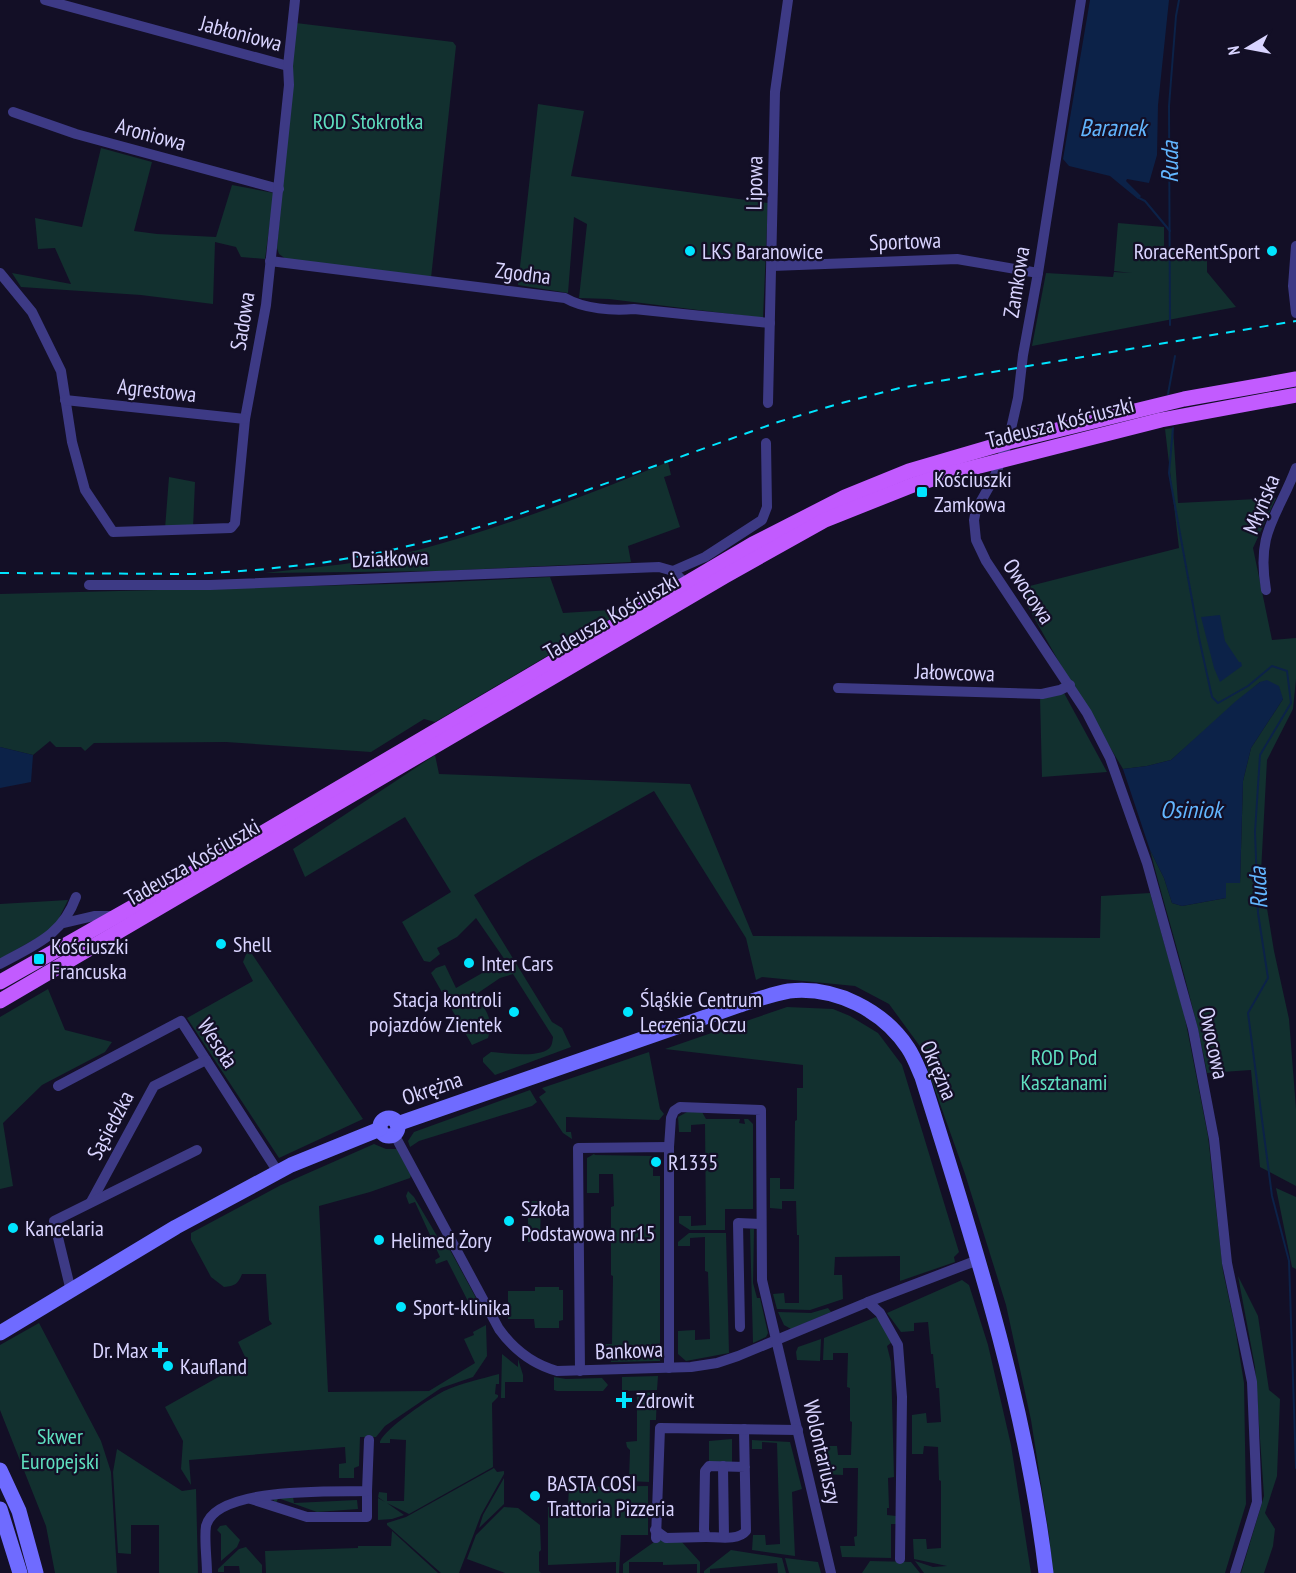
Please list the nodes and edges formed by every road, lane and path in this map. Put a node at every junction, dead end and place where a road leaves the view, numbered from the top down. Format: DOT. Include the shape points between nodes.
graph roads {
  1 [pos="45,0"];
  2 [pos="294,0"];
  3 [pos="788,0"];
  4 [pos="1081,0"];
  5 [pos="288,66"];
  6 [pos="13,112"];
  7 [pos="279,189"];
  8 [pos="1296,246"];
  9 [pos="270,261"];
  10 [pos="772,266"];
  11 [pos="0,273"];
  12 [pos="1038,273"];
  13 [pos="1296,313"];
  14 [pos="770,323"];
  15 [pos="1296,379"];
  16 [pos="1296,395"];
  17 [pos="65,399"];
  18 [pos="768,403"];
  19 [pos="245,419"];
  20 [pos="1008,442"];
  21 [pos="766,443"];
  22 [pos="1000,460"];
  23 [pos="1296,468"];
  24 [pos="986,561"];
  25 [pos="673,571"];
  26 [pos="686,584"];
  27 [pos="89,585"];
  28 [pos="1266,590"];
  29 [pos="1070,685"];
  30 [pos="838,688"];
  31 [pos="118,916"];
  32 [pos="88,918"];
  33 [pos="64,923"];
  34 [pos="0,964"];
  35 [pos="0,982"];
  36 [pos="0,1000"];
  37 [pos="206,1060"];
  38 [pos="58,1086"];
  39 [pos="390,1129"];
  40 [pos="669,1147"];
  41 [pos="197,1150"];
  42 [pos="279,1172"];
  43 [pos="91,1203"];
  44 [pos="761,1224"];
  45 [pos="978,1260"];
  46 [pos="71,1292"];
  47 [pos="868,1302"];
  48 [pos="740,1327"];
  49 [pos="0,1333"];
  50 [pos="777,1340"];
  51 [pos="669,1368"];
  52 [pos="580,1371"];
  53 [pos="744,1429"];
  54 [pos="798,1430"];
  55 [pos="369,1440"];
  56 [pos="723,1466"];
  57 [pos="745,1467"];
  58 [pos="0,1470"];
  59 [pos="367,1491"];
  60 [pos="248,1498"];
  61 [pos="0,1509"];
  62 [pos="706,1537"];
  63 [pos="724,1537"];
  64 [pos="900,1559"];
  65 [pos="20,1573"];
  66 [pos="36,1573"];
  67 [pos="207,1573"];
  68 [pos="831,1573"];
  69 [pos="1046,1573"];
  70 [pos="1235,1573"];
  1 -- 5 [label="street, Jabłoniowa"];
  2 -- 5 [label="street, Sadowa"];
  3 -- 10 [label="street, Lipowa" via="775,92"];
  4 -- 12 [label="street, Zamkowa"];
  5 -- 7 [label="street, Sadowa" via="290,85"];
  6 -- 7 [label="street, Aroniowa" via="76,134"];
  7 -- 9 [label="street, Sadowa"];
  8 -- 13 [label="street"];
  9 -- 14 [label="street, Zgodna" via="565,298 575,304 620,310"];
  9 -- 19 [label="street, Sadowa"];
  10 -- 12 [label="street, Sportowa" via="957,259"];
  10 -- 14 [label="street, Lipowa"];
  11 -- 17 [label="street" via="32,312 61,371"];
  12 -- 20 [label="street, Zamkowa"];
  14 -- 18 [label="street, Lipowa"];
  15 -- 20 [label="main road, Tadeusza Kościuszki" via="1185,399"];
  16 -- 22 [label="main road, Tadeusza Kościuszki" via="1181,415"];
  17 -- 19 [label="street, Agrestowa"];
  17 -- 19 [label="street, Sadowa" via="85,490 113,532 231,528 235,523"];
  20 -- 22 [label="street, Zamkowa"];
  20 -- 26 [label="main road, Tadeusza Kościuszki" via="909,471 845,497"];
  21 -- 25 [label="street" via="767,507 762,520 705,557"];
  22 -- 24 [label="street, Zamkowa" via="974,520 976,540"];
  22 -- 36 [label="main road, Tadeusza Kościuszki" via="913,485 811,527"];
  23 -- 28 [label="street, Młyńska" via="1268,527 1263,564"];
  24 -- 29 [label="street, Owocowa"];
  25 -- 26 [label="street"];
  25 -- 27 [label="street, Działkowa" via="641,567 210,585"];
  26 -- 31 [label="main road, Tadeusza Kościuszki"];
  29 -- 30 [label="street, Jałowcowa" via="1042,694"];
  29 -- 70 [label="street, Owocowa" via="1110,758 1147,863 1193,1029 1214,1139 1227,1263 1252,1383 1257,1502"];
  31 -- 32 [label="street"];
  31 -- 35 [label="main road, Tadeusza Kościuszki"];
  32 -- 33 [label="street"];
  32 -- 33 [label="street" via="76,897"];
  33 -- 34 [label="street" via="51,935"];
  37 -- 38 [label="street, Wesoła" via="181,1022"];
  37 -- 42 [label="street, Wesoła"];
  37 -- 43 [label="street, Sąsiedzka" via="154,1086"];
  39 -- 42 [label="street, Okrężna" via="335,1145"];
  39 -- 45 [label="street, Okrężna" via="767,996 800,991 828,993 865,1007 886,1022 909,1048 922,1077"];
  39 -- 52 [label="street, Bankowa" via="504,1336 540,1366"];
  40 -- 44 [label="street, Wolontariuszy" via="671,1118 680,1107 761,1110"];
  40 -- 51 [label="street"];
  40 -- 52 [label="street" via="578,1148"];
  41 -- 43 [label="street, Sąsiedzka"];
  42 -- 46 [label="street, Okrężna" via="176,1227"];
  43 -- 46 [label="street, Sąsiedzka" via="54,1221"];
  44 -- 48 [label="street" via="738,1223"];
  44 -- 50 [label="street, Wolontariuszy" via="762,1280"];
  45 -- 47 [label="street, Bankowa"];
  45 -- 69 [label="street, Okrężna" via="1021,1422"];
  46 -- 49 [label="street, Okrężna"];
  47 -- 50 [label="street, Bankowa"];
  47 -- 64 [label="street" via="880,1313 898,1345 903,1479"];
  50 -- 51 [label="street, Bankowa" via="717,1363"];
  50 -- 54 [label="street, Wolontariuszy"];
  51 -- 52 [label="street, Bankowa"];
  53 -- 54 [label="street"];
  53 -- 57 [label="street"];
  53 -- 62 [label="street" via="660,1428 656,1534 666,1538"];
  54 -- 68 [label="street, Wolontariuszy"];
  55 -- 59 [label="street"];
  56 -- 57 [label="street"];
  56 -- 62 [label="street" via="709,1466 705,1471"];
  56 -- 63 [label="street"];
  57 -- 63 [label="street" via="746,1531 744,1535"];
  58 -- 66 [label="street" via="19,1511"];
  59 -- 60 [label="street" via="274,1493"];
  59 -- 60 [label="street" via="367,1517 307,1517"];
  60 -- 67 [label="street" via="214,1512 207,1526"];
  61 -- 65 [label="street"];
  62 -- 63 [label="street"];
}
